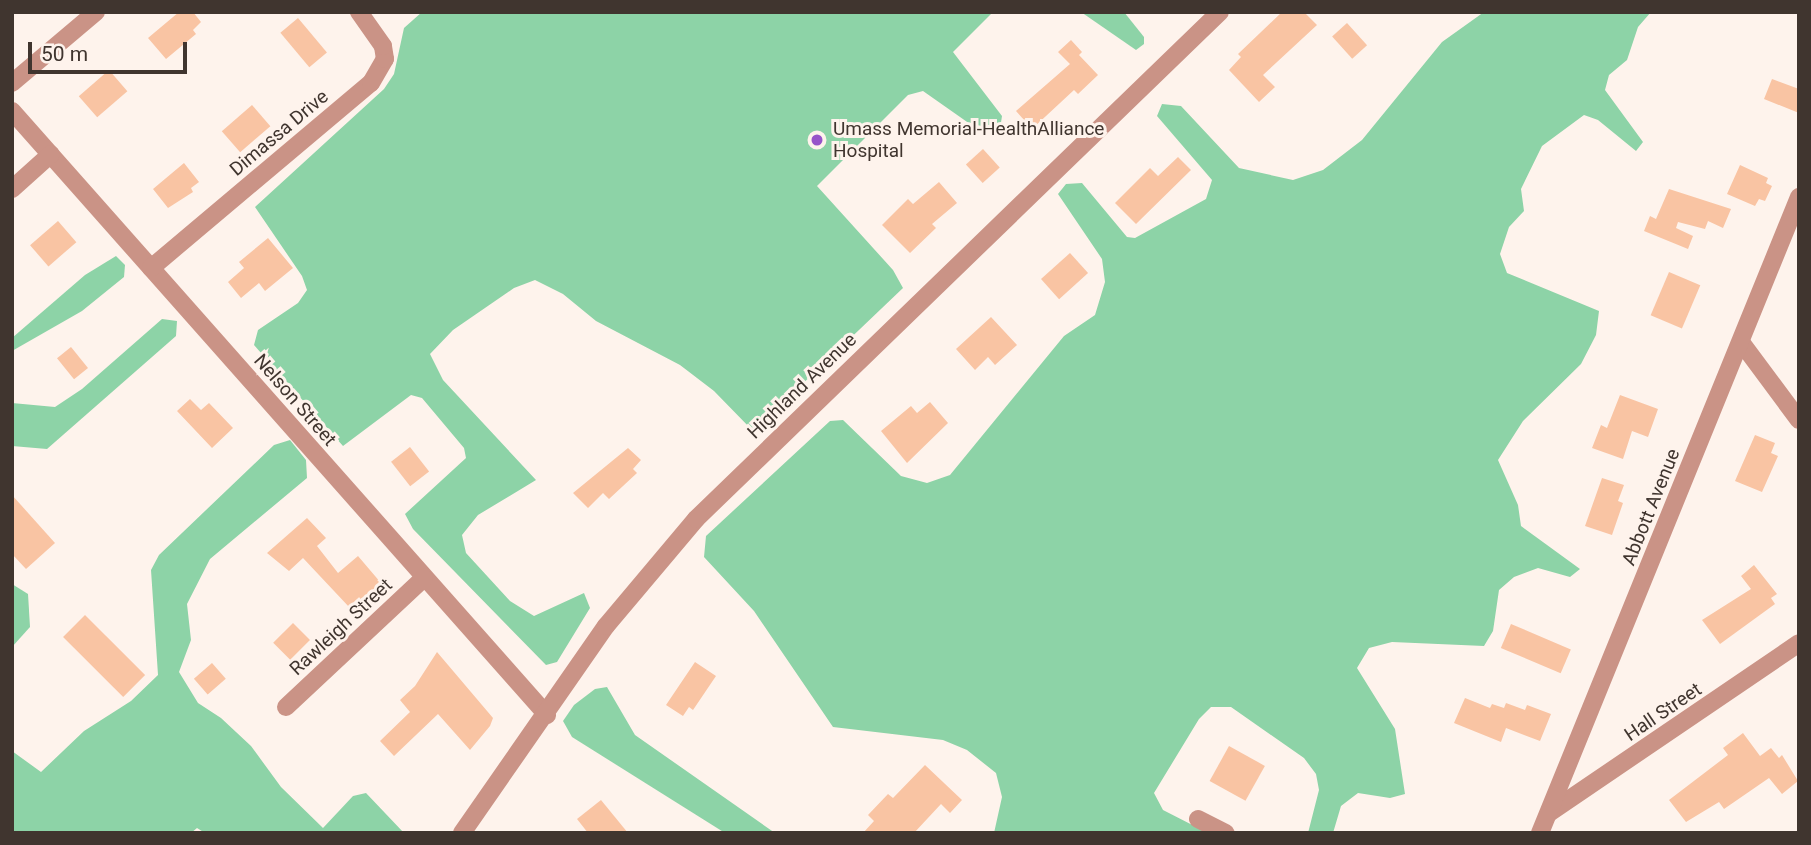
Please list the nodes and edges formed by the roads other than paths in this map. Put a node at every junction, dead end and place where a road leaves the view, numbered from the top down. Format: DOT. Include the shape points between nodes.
graph roads {
  1 [pos="96,12"];
  2 [pos="359,12"];
  3 [pos="1220,12"];
  4 [pos="12,83"];
  5 [pos="12,111"];
  6 [pos="51,154"];
  7 [pos="12,188"];
  8 [pos="1799,197"];
  9 [pos="151,268"];
  10 [pos="1741,342"];
  11 [pos="1799,420"];
  12 [pos="424,578"];
  13 [pos="1799,643"];
  14 [pos="286,708"];
  15 [pos="547,715"];
  16 [pos="1549,813"];
  17 [pos="1198,819"];
  18 [pos="462,833"];
  19 [pos="1226,833"];
  20 [pos="1540,833"];
  1 -- 4 [label="street"];
  2 -- 9 [label="street, Dimassa Drive" via="383,46 385,59 371,83"];
  3 -- 15 [label="street, Highland Avenue" via="726,487 629,597"];
  5 -- 6 [label="street, Nelson Street"];
  6 -- 7 [label="street"];
  6 -- 9 [label="street, Nelson Street"];
  8 -- 10 [label="street, Abbott Avenue"];
  9 -- 12 [label="street, Nelson Street"];
  10 -- 11 [label="street"];
  10 -- 16 [label="street, Abbott Avenue"];
  12 -- 14 [label="street, Rawleigh Street"];
  12 -- 15 [label="street, Nelson Street"];
  13 -- 16 [label="street, Hall Street"];
  15 -- 18 [label="street, Highland Avenue"];
  16 -- 20 [label="street, Abbott Avenue"];
  17 -- 19 [label="street"];
}
